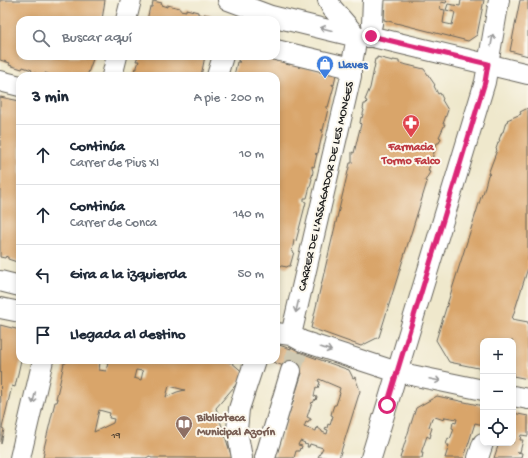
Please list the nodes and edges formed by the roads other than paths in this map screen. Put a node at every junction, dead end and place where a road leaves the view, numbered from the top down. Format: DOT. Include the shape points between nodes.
graph roads {
  1 [pos="131,0"];
  2 [pos="328,0"];
  3 [pos="373,0"];
  4 [pos="499,0"];
  5 [pos="232,7"];
  6 [pos="127,16"];
  7 [pos="272,16"];
  8 [pos="280,18"];
  9 [pos="372,24"];
  10 [pos="357,37"];
  11 [pos="280,51"];
  12 [pos="116,60"];
  13 [pos="222,60"];
  14 [pos="488,64"];
  15 [pos="351,68"];
  16 [pos="113,72"];
  17 [pos="218,72"];
  18 [pos="528,74"];
  19 [pos="0,81"];
  20 [pos="16,85"];
  21 [pos="0,281"];
  22 [pos="16,285"];
  23 [pos="0,308"];
  24 [pos="16,311"];
  25 [pos="292,340"];
  26 [pos="42,364"];
  27 [pos="249,366"];
  28 [pos="290,371"];
  29 [pos="397,372"];
  30 [pos="480,389"];
  31 [pos="516,397"];
  32 [pos="528,399"];
  33 [pos="482,446"];
  34 [pos="20,458"];
  35 [pos="242,458"];
  36 [pos="265,458"];
  37 [pos="371,458"];
  38 [pos="478,458"];
  1 -- 6 [label="street"];
  2 -- 10 [label="street"];
  3 -- 9 [label="street"];
  14 -- 4 [label="street, one-way"];
  7 -- 5 [label="street, one-way"];
  10 -- 8 [label="street, one-way"];
  10 -- 14 [label="street" via="373,37"];
  10 -- 15 [label="street, CARRER DE L'ASSAGADOR DE LES MONGES"];
  11 -- 15 [label="street"];
  12 -- 16 [label="street"];
  13 -- 17 [label="street"];
  14 -- 18 [label="street"];
  14 -- 29 [label="street" via="485,82"];
  15 -- 25 [label="street, CARRER DE L'ASSAGADOR DE LES MONGES, one-way"];
  19 -- 20 [label="street"];
  21 -- 22 [label="street"];
  23 -- 24 [label="street"];
  25 -- 29 [label="street, one-way"];
  26 -- 34 [label="street, one-way"];
  27 -- 35 [label="street" via="237,430"];
  28 -- 36 [label="street"];
  29 -- 30 [label="street, one-way"];
  29 -- 37 [label="street"];
  31 -- 32 [label="street"];
  33 -- 38 [label="street"];
}
